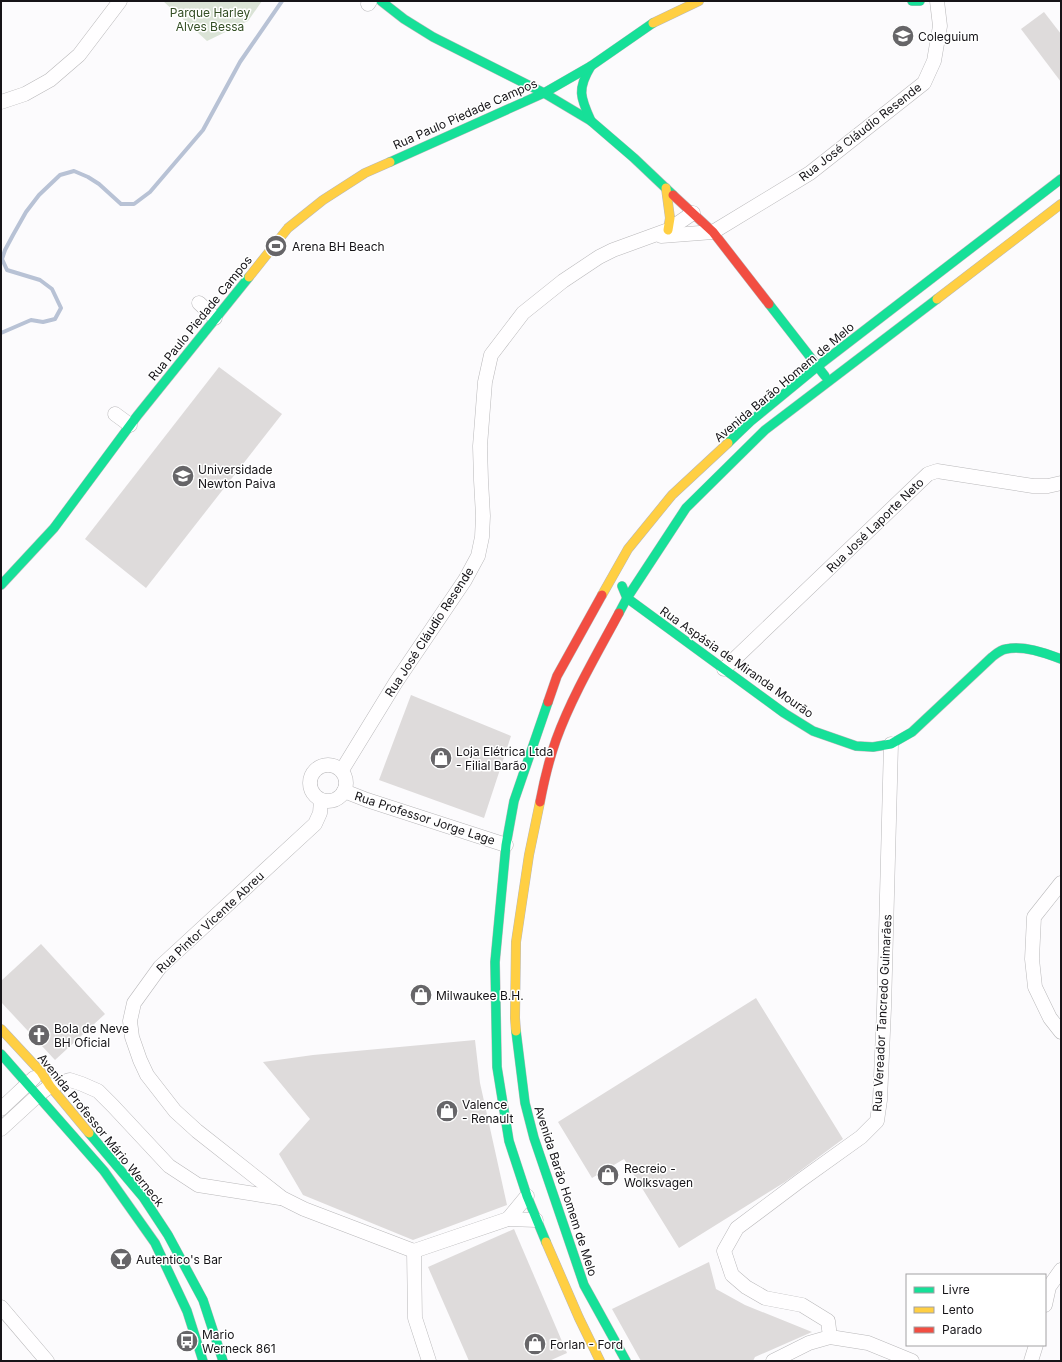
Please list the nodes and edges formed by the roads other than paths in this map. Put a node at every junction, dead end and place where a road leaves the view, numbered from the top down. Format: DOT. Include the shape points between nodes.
graph roads {
  1 [pos="120,1"];
  2 [pos="699,1"];
  3 [pos="912,1"];
  4 [pos="920,1"];
  5 [pos="937,1"];
  6 [pos="373,2"];
  7 [pos="591,66"];
  8 [pos="544,92"];
  9 [pos="1,102"];
  10 [pos="591,121"];
  11 [pos="1061,179"];
  12 [pos="666,188"];
  13 [pos="1061,204"];
  14 [pos="693,213"];
  15 [pos="668,230"];
  16 [pos="713,232"];
  17 [pos="654,236"];
  18 [pos="199,303"];
  19 [pos="215,318"];
  20 [pos="818,366"];
  21 [pos="829,381"];
  22 [pos="115,414"];
  23 [pos="130,425"];
  24 [pos="1061,483"];
  25 [pos="628,548"];
  26 [pos="1,585"];
  27 [pos="627,598"];
  28 [pos="1061,659"];
  29 [pos="724,669"];
  30 [pos="891,744"];
  31 [pos="342,770"];
  32 [pos="344,791"];
  33 [pos="321,800"];
  34 [pos="506,845"];
  35 [pos="512,859"];
  36 [pos="519,873"];
  37 [pos="1061,883"];
  38 [pos="525,887"];
  39 [pos="1,1029"];
  40 [pos="1061,1032"];
  41 [pos="1,1054"];
  42 [pos="41,1072"];
  43 [pos="28,1084"];
  44 [pos="50,1086"];
  45 [pos="37,1096"];
  46 [pos="1,1109"];
  47 [pos="1,1129"];
  48 [pos="543,1166"];
  49 [pos="532,1187"];
  50 [pos="282,1198"];
  51 [pos="508,1219"];
  52 [pos="550,1219"];
  53 [pos="414,1251"];
  54 [pos="1061,1270"];
  55 [pos="1046,1300"];
  56 [pos="1,1307"];
  57 [pos="579,1318"];
  58 [pos="830,1337"];
  59 [pos="1036,1346"];
  60 [pos="608,1356"];
  61 [pos="47,1361"];
  62 [pos="203,1361"];
  63 [pos="223,1361"];
  64 [pos="429,1361"];
  65 [pos="600,1361"];
  66 [pos="626,1361"];
  67 [pos="773,1361"];
  68 [pos="912,1361"];
  69 [pos="1031,1361"];
  1 -- 9 [label="street" via="79,55 50,80 25,94"];
  2 -- 7 [label="main road, Rua Paulo Piedade Campos" via="658,20"];
  3 -- 4 [label="main road"];
  5 -- 16 [label="street, Rua José Cláudio Resende" via="940,26 934,61 924,83 810,173"];
  6 -- 8 [label="main road" via="433,37"];
  7 -- 8 [label="main road, Rua Paulo Piedade Campos"];
  7 -- 10 [label="main road" via="583,78 581,92"];
  8 -- 10 [label="main road"];
  8 -- 19 [label="main road, Rua Paulo Piedade Campos" via="365,173 323,200 288,228"];
  10 -- 12 [label="main road"];
  11 -- 20 [label="main road, Avenida Barão Homem de Melo"];
  12 -- 14 [label="main road"];
  12 -- 15 [label="main road" via="670,218"];
  13 -- 21 [label="main road, Avenida Barão Homem de Melo"];
  14 -- 15 [label="street, Rua José Cláudio Resende"];
  14 -- 16 [label="main road"];
  15 -- 17 [label="street, Rua José Cláudio Resende"];
  16 -- 17 [label="street, Rua José Cláudio Resende"];
  16 -- 20 [label="main road"];
  17 -- 31 [label="street, Rua José Cláudio Resende" via="599,257 563,282 523,312 491,355 485,382 480,446 483,516 478,556"];
  18 -- 19 [label="street"];
  19 -- 23 [label="main road, Rua Paulo Piedade Campos"];
  20 -- 21 [label="main road"];
  20 -- 25 [label="main road, Avenida Barão Homem de Melo" via="751,421 672,495"];
  21 -- 27 [label="main road, Avenida Barão Homem de Melo" via="765,430 686,508"];
  22 -- 23 [label="street"];
  23 -- 26 [label="main road, Rua Paulo Piedade Campos" via="86,474 54,528"];
  24 -- 29 [label="street, Rua José Laporte Neto" via="1033,486 937,471 928,474"];
  25 -- 27 [label="main road" via="619,571"];
  25 -- 34 [label="main road, Avenida Barão Homem de Melo" via="557,676 526,760 514,801"];
  27 -- 29 [label="main road, Rua Aspásia de Miranda Mourão"];
  27 -- 38 [label="main road, Avenida Barão Homem de Melo" via="580,687 556,740 537,814"];
  28 -- 30 [label="main road, Rua Aspásia de Miranda Mourão" via="1050,654 1006,648 992,657 912,732"];
  29 -- 30 [label="main road, Rua Aspásia de Miranda Mourão" via="784,713 813,730 856,746"];
  30 -- 58 [label="street, Rua Vereador Tancredo Guimarães" via="884,1008 880,1100 876,1121 861,1137 737,1228 724,1251 732,1275 764,1298 802,1305 828,1321"];
  31 -- 32 [label="street" via="346,777"];
  31 -- 33 [label="street" via="330,764 318,767 314,771 311,776 311,789"];
  32 -- 33 [label="street" via="334,800"];
  32 -- 34 [label="street, Rua Professor Jorge Lage"];
  33 -- 50 [label="street, Rua Pintor Vicente Abreu" via="320,813 315,824 160,967 134,1003 130,1021 132,1037 147,1075 175,1111"];
  34 -- 35 [label="main road"];
  34 -- 49 [label="main road, Avenida Barão Homem de Melo" via="495,962 497,1067 509,1141"];
  36 -- 38 [label="main road"];
  37 -- 40 [label="street" via="1034,917 1032,959 1035,987 1050,1018"];
  38 -- 48 [label="main road, Avenida Barão Homem de Melo" via="516,942 515,1018 525,1104"];
  39 -- 42 [label="main road, Avenida Professor Mário Werneck"];
  41 -- 43 [label="main road, Avenida Professor Mário Werneck"];
  42 -- 43 [label="street"];
  42 -- 44 [label="main road, Avenida Professor Mário Werneck"];
  43 -- 45 [label="main road, Avenida Professor Mário Werneck"];
  43 -- 46 [label="street"];
  44 -- 45 [label="street"];
  44 -- 50 [label="street" via="70,1080 98,1091 169,1166 198,1185"];
  44 -- 63 [label="main road, Avenida Professor Mário Werneck" via="143,1197 168,1235 203,1300"];
  45 -- 47 [label="street"];
  45 -- 62 [label="main road, Avenida Professor Mário Werneck" via="104,1171 155,1243 187,1310"];
  48 -- 49 [label="main road"];
  48 -- 52 [label="main road, Avenida Barão Homem de Melo"];
  49 -- 51 [label="street"];
  49 -- 52 [label="main road, Avenida Barão Homem de Melo"];
  50 -- 53 [label="street, Rua Pintor Vicente Abreu"];
  51 -- 52 [label="street"];
  51 -- 53 [label="street"];
  52 -- 57 [label="main road, Avenida Barão Homem de Melo"];
  52 -- 66 [label="main road, Avenida Barão Homem de Melo"];
  53 -- 64 [label="street" via="415,1318"];
  54 -- 55 [label="street" via="1049,1287"];
  56 -- 61 [label="street"];
  57 -- 60 [label="main road"];
  57 -- 65 [label="main road, Avenida Barão Homem de Melo"];
  58 -- 67 [label="street" via="809,1343"];
  58 -- 68 [label="street" via="868,1343"];
  59 -- 69 [label="street"];
}
